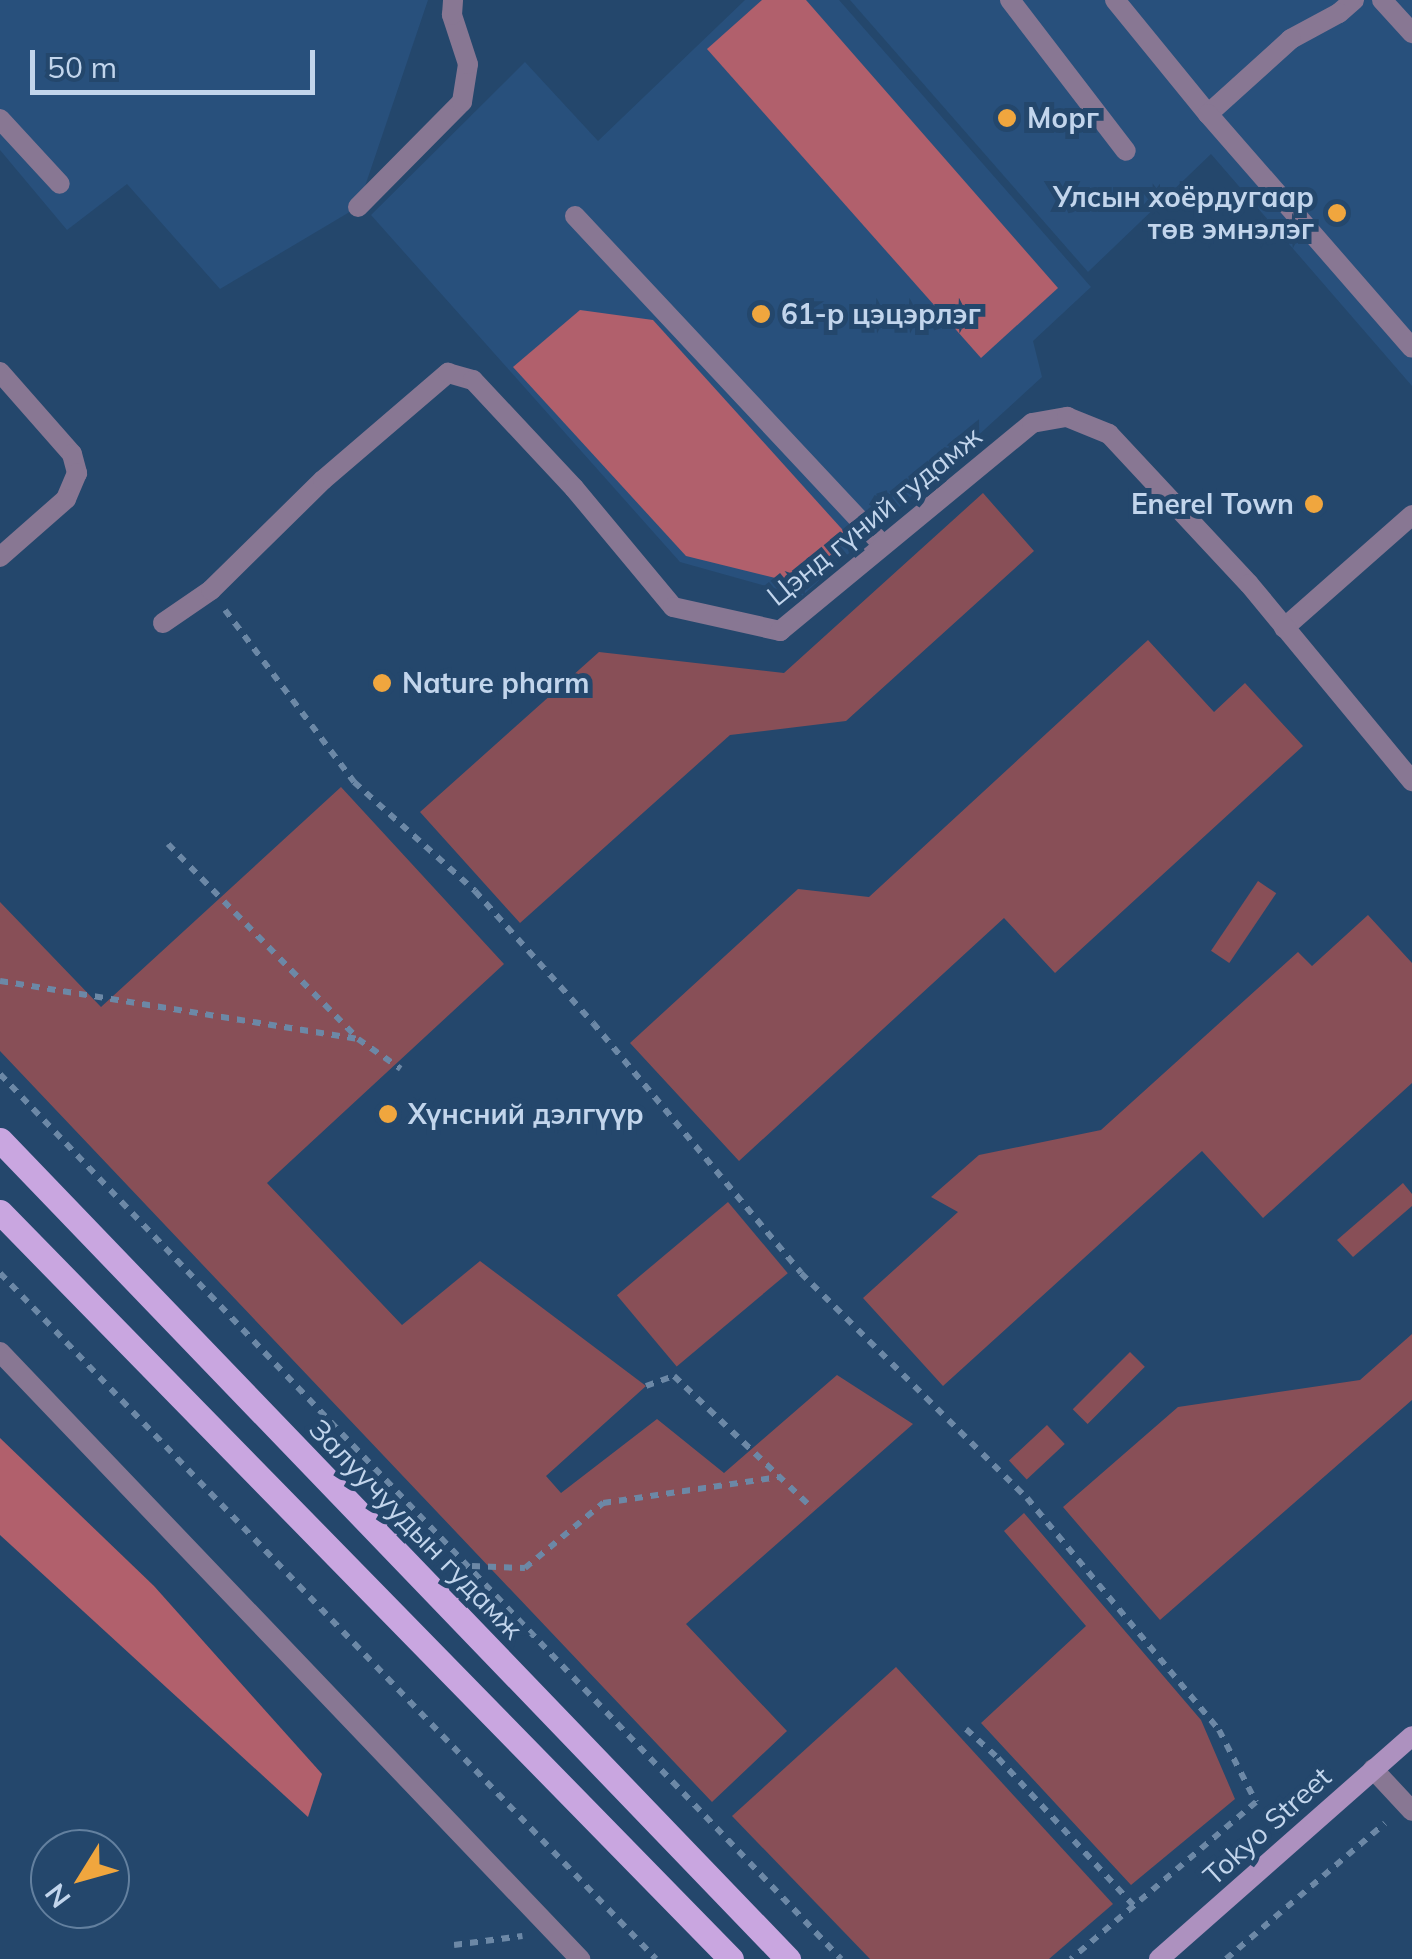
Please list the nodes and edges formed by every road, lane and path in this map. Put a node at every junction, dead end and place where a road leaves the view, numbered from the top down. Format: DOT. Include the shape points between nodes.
graph roads {
  1 [pos="453,0"];
  2 [pos="1115,0"];
  3 [pos="1354,0"];
  4 [pos="1382,0"];
  5 [pos="1013,1"];
  6 [pos="1412,33"];
  7 [pos="1208,114"];
  8 [pos="0,119"];
  9 [pos="1126,151"];
  10 [pos="60,184"];
  11 [pos="358,208"];
  12 [pos="574,216"];
  13 [pos="1412,348"];
  14 [pos="0,372"];
  15 [pos="1412,515"];
  16 [pos="881,543"];
  17 [pos="0,557"];
  18 [pos="211,590"];
  19 [pos="164,623"];
  20 [pos="1284,628"];
  21 [pos="1412,781"];
  22 [pos="168,844"];
  23 [pos="0,980"];
  24 [pos="358,1039"];
  25 [pos="401,1069"];
  26 [pos="0,1074"];
  27 [pos="0,1140"];
  28 [pos="0,1212"];
  29 [pos="0,1273"];
  30 [pos="0,1352"];
  31 [pos="646,1386"];
  32 [pos="779,1477"];
  33 [pos="813,1509"];
  34 [pos="472,1566"];
  35 [pos="966,1729"];
  36 [pos="1412,1736"];
  37 [pos="1372,1769"];
  38 [pos="1409,1808"];
  39 [pos="1133,1905"];
  40 [pos="554,1932"];
  41 [pos="454,1945"];
  42 [pos="580,1959"];
  43 [pos="656,1959"];
  44 [pos="731,1959"];
  45 [pos="788,1959"];
  46 [pos="841,1959"];
  47 [pos="1071,1959"];
  48 [pos="1160,1959"];
  49 [pos="1226,1959"];
  1 -- 11 [label="street" via="468,64 462,102"];
  2 -- 7 [label="street"];
  3 -- 7 [label="street" via="1291,39"];
  4 -- 6 [label="street"];
  5 -- 9 [label="street"];
  7 -- 13 [label="street"];
  8 -- 10 [label="street"];
  12 -- 16 [label="street"];
  14 -- 17 [label="street" via="72,454 77,473 66,499"];
  15 -- 20 [label="street"];
  16 -- 18 [label="street, Цэнд гүний гудамж" via="780,631 673,607 473,380 448,373 322,480"];
  16 -- 20 [label="street, Цэнд гүний гудамж" via="1032,422 1067,417 1109,434"];
  18 -- 19 [label="street, Цэнд гүний гудамж"];
  18 -- 39 [label="path" via="354,782 488,906 802,1274 1027,1498 1219,1730 1256,1802"];
  20 -- 21 [label="street, Цэнд гүний гудамж"];
  22 -- 24 [label="path"];
  23 -- 24 [label="path"];
  24 -- 25 [label="path"];
  26 -- 34 [label="path"];
  27 -- 45 [label="main road, Залуучуудын гудамж"];
  28 -- 44 [label="main road"];
  29 -- 43 [label="path"];
  30 -- 40 [label="street"];
  31 -- 32 [label="path" via="674,1376"];
  32 -- 33 [label="path"];
  32 -- 34 [label="path" via="604,1503 525,1568"];
  34 -- 46 [label="path"];
  35 -- 39 [label="path"];
  36 -- 37 [label="main road, Tokyo Street"];
  37 -- 38 [label="street"];
  37 -- 48 [label="main road, Tokyo Street"];
  38 -- 49 [label="path"];
  39 -- 47 [label="path"];
  40 -- 41 [label="path"];
  40 -- 42 [label="street"];
}
